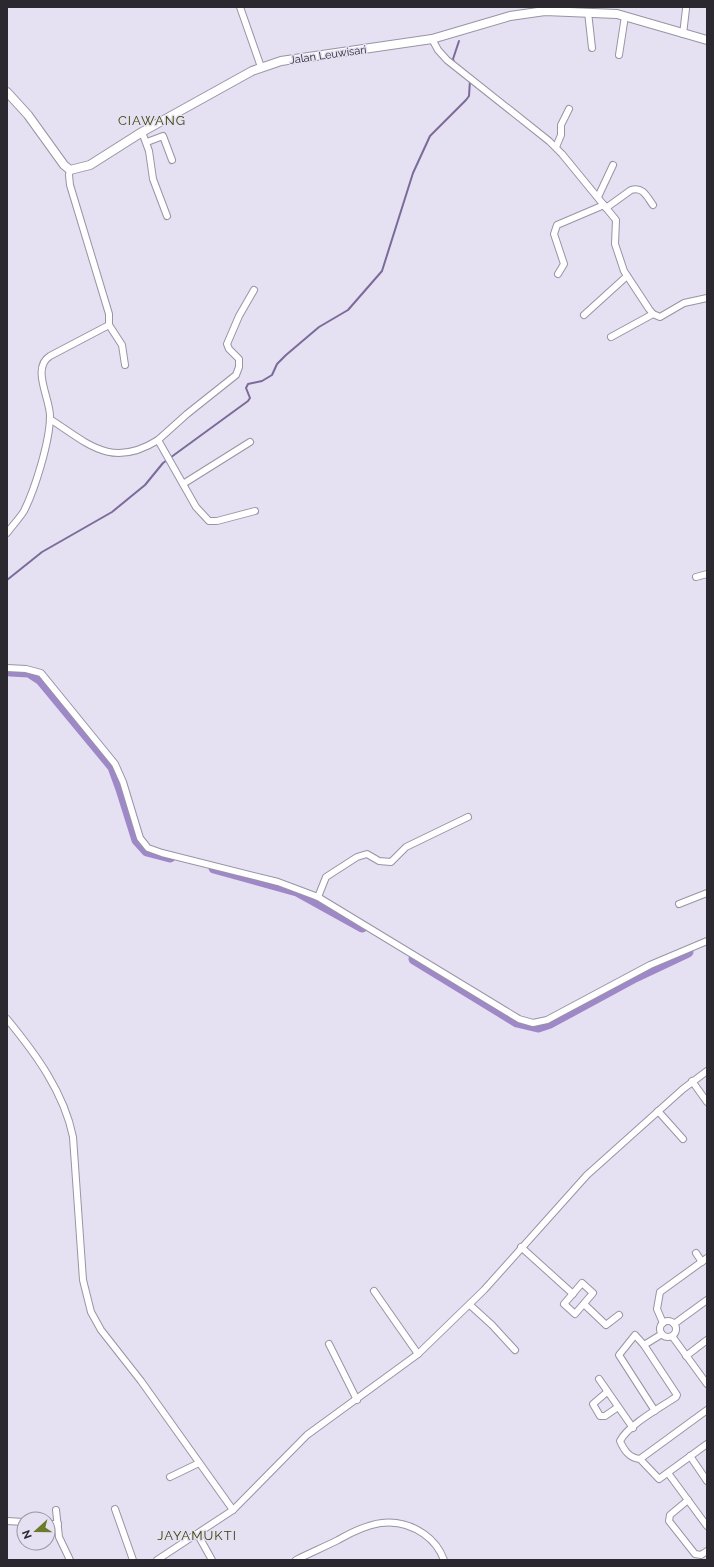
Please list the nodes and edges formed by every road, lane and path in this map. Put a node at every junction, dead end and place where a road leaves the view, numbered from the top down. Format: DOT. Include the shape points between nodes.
graph roads {
  1 [pos="240,7"];
  2 [pos="686,9"];
  3 [pos="599,10"];
  4 [pos="588,12"];
  5 [pos="625,16"];
  6 [pos="683,34"];
  7 [pos="432,39"];
  8 [pos="707,40"];
  9 [pos="592,48"];
  10 [pos="619,55"];
  11 [pos="261,67"];
  12 [pos="7,92"];
  13 [pos="569,109"];
  14 [pos="142,132"];
  15 [pos="147,142"];
  16 [pos="556,147"];
  17 [pos="172,160"];
  18 [pos="613,165"];
  19 [pos="70,170"];
  20 [pos="598,197"];
  21 [pos="653,205"];
  22 [pos="605,207"];
  23 [pos="167,216"];
  24 [pos="558,274"];
  25 [pos="627,276"];
  26 [pos="254,290"];
  27 [pos="707,298"];
  28 [pos="653,314"];
  29 [pos="584,315"];
  30 [pos="109,325"];
  31 [pos="611,337"];
  32 [pos="125,365"];
  33 [pos="50,419"];
  34 [pos="158,440"];
  35 [pos="250,442"];
  36 [pos="183,484"];
  37 [pos="255,511"];
  38 [pos="7,533"];
  39 [pos="707,574"];
  40 [pos="696,577"];
  41 [pos="7,668"];
  42 [pos="468,817"];
  43 [pos="707,893"];
  44 [pos="318,896"];
  45 [pos="679,904"];
  46 [pos="707,941"];
  47 [pos="7,1019"];
  48 [pos="707,1071"];
  49 [pos="692,1082"];
  50 [pos="707,1102"];
  51 [pos="658,1111"];
  52 [pos="683,1139"];
  53 [pos="521,1247"];
  54 [pos="696,1253"];
  55 [pos="704,1260"];
  56 [pos="374,1291"];
  57 [pos="573,1294"];
  58 [pos="707,1300"];
  59 [pos="584,1304"];
  60 [pos="470,1305"];
  61 [pos="619,1315"];
  62 [pos="663,1323"];
  63 [pos="674,1324"];
  64 [pos="662,1334"];
  65 [pos="672,1336"];
  66 [pos="707,1340"];
  67 [pos="329,1344"];
  68 [pos="644,1345"];
  69 [pos="515,1350"];
  70 [pos="418,1354"];
  71 [pos="686,1356"];
  72 [pos="599,1379"];
  73 [pos="707,1383"];
  74 [pos="607,1392"];
  75 [pos="357,1400"];
  76 [pos="618,1407"];
  77 [pos="707,1410"];
  78 [pos="655,1411"];
  79 [pos="633,1428"];
  80 [pos="707,1444"];
  81 [pos="690,1456"];
  82 [pos="640,1459"];
  83 [pos="199,1463"];
  84 [pos="668,1473"];
  85 [pos="170,1477"];
  86 [pos="707,1480"];
  87 [pos="688,1500"];
  88 [pos="115,1509"];
  89 [pos="56,1510"];
  90 [pos="233,1510"];
  91 [pos="58,1524"];
  92 [pos="707,1526"];
  93 [pos="198,1535"];
  94 [pos="707,1551"];
  95 [pos="70,1560"];
  96 [pos="133,1560"];
  97 [pos="157,1560"];
  98 [pos="212,1560"];
  99 [pos="296,1560"];
  100 [pos="444,1560"];
  1 -- 11 [label="street"];
  2 -- 6 [label="street"];
  3 -- 4 [label="main road, Jalan Leuwisari"];
  3 -- 5 [label="main road, Jalan Leuwisari"];
  4 -- 7 [label="main road, Jalan Leuwisari" via="525,13"];
  4 -- 9 [label="street"];
  5 -- 6 [label="main road, Jalan Leuwisari"];
  5 -- 10 [label="street"];
  6 -- 8 [label="main road, Jalan Leuwisari"];
  7 -- 11 [label="main road, Jalan Leuwisari" via="291,60"];
  7 -- 16 [label="street" via="441,54"];
  11 -- 14 [label="main road, Jalan Leuwisari"];
  12 -- 19 [label="main road"];
  13 -- 16 [label="street" via="561,125 561,135"];
  14 -- 15 [label="street"];
  14 -- 19 [label="main road, Jalan Leuwisari" via="90,165"];
  15 -- 17 [label="street" via="163,136"];
  15 -- 23 [label="street" via="153,179"];
  16 -- 20 [label="street"];
  18 -- 20 [label="street"];
  19 -- 30 [label="street" via="70,185 109,314"];
  20 -- 22 [label="street"];
  21 -- 22 [label="street" via="643,191 636,188"];
  22 -- 24 [label="street" via="557,225 554,234 564,264"];
  22 -- 25 [label="street" via="616,220 615,244"];
  25 -- 28 [label="street"];
  25 -- 29 [label="street"];
  26 -- 34 [label="street" via="239,316 228,343 229,349 239,359 236,375"];
  27 -- 28 [label="street" via="684,303 660,317"];
  28 -- 31 [label="street"];
  30 -- 32 [label="street" via="122,345"];
  30 -- 33 [label="street" via="44,360 41,369"];
  33 -- 34 [label="street" via="87,444 114,454 129,453"];
  33 -- 38 [label="street" via="41,462 27,503"];
  34 -- 36 [label="street"];
  35 -- 36 [label="street"];
  36 -- 37 [label="street" via="196,507 209,521"];
  39 -- 40 [label="street"];
  41 -- 44 [label="street" via="41,673 110,758 120,776 140,838 148,848 278,882"];
  42 -- 44 [label="street" via="406,847 391,862 379,862 367,854 357,857 326,877"];
  43 -- 45 [label="street"];
  44 -- 46 [label="street" via="519,1020 533,1022 547,1020 650,965"];
  47 -- 83 [label="street" via="46,1071 69,1121 73,1137 83,1280 91,1312 100,1330 141,1381"];
  48 -- 49 [label="street"];
  49 -- 50 [label="street"];
  49 -- 51 [label="street"];
  51 -- 52 [label="street"];
  51 -- 53 [label="street" via="588,1175"];
  53 -- 57 [label="street"];
  53 -- 60 [label="street"];
  54 -- 55 [label="street"];
  55 -- 62 [label="street" via="660,1292 657,1309"];
  56 -- 70 [label="street"];
  57 -- 59 [label="street" via="564,1304 569,1309 575,1314"];
  57 -- 59 [label="street" via="582,1283 593,1293"];
  58 -- 63 [label="street"];
  59 -- 61 [label="street" via="606,1325"];
  60 -- 69 [label="street"];
  60 -- 70 [label="street"];
  62 -- 63 [label="street" via="669,1321"];
  62 -- 64 [label="street" via="660,1328"];
  63 -- 65 [label="street" via="676,1330"];
  64 -- 65 [label="street"];
  64 -- 68 [label="street"];
  65 -- 71 [label="street"];
  66 -- 71 [label="street"];
  67 -- 75 [label="street"];
  68 -- 78 [label="street" via="677,1395"];
  68 -- 78 [label="street" via="635,1335 619,1355"];
  70 -- 75 [label="street"];
  71 -- 73 [label="street"];
  72 -- 74 [label="street"];
  74 -- 76 [label="street"];
  74 -- 76 [label="street" via="593,1404 600,1416 605,1416"];
  75 -- 90 [label="street" via="307,1435"];
  76 -- 79 [label="street"];
  77 -- 82 [label="street"];
  78 -- 79 [label="street"];
  79 -- 82 [label="street" via="620,1441 630,1456"];
  80 -- 81 [label="street"];
  81 -- 84 [label="street"];
  81 -- 86 [label="street"];
  82 -- 84 [label="street" via="656,1479"];
  83 -- 85 [label="street"];
  83 -- 90 [label="street"];
  84 -- 87 [label="street"];
  87 -- 92 [label="street"];
  87 -- 94 [label="street" via="670,1515 669,1521 694,1554 702,1555"];
  88 -- 96 [label="street"];
  89 -- 91 [label="street"];
  90 -- 93 [label="street"];
  91 -- 95 [label="street" via="59,1537"];
  93 -- 97 [label="street"];
  93 -- 98 [label="street"];
  99 -- 100 [label="street" via="353,1530 392,1522 406,1525 429,1538 438,1547"];
}
